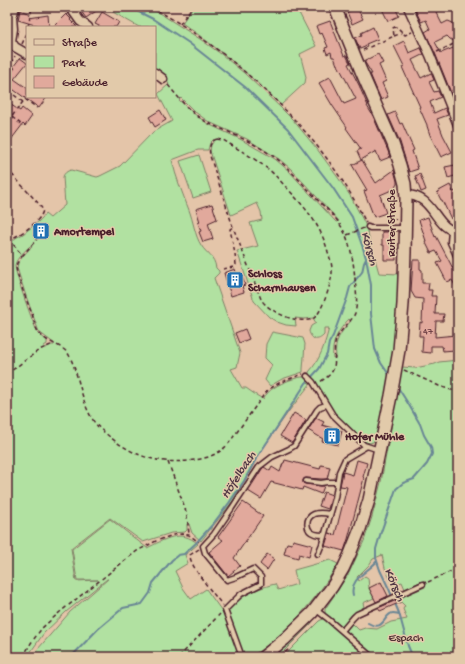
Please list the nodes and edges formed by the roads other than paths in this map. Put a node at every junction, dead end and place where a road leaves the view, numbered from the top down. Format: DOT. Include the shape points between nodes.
graph roads {
  1 [pos="15,7"];
  2 [pos="70,7"];
  3 [pos="335,7"];
  4 [pos="408,7"];
  5 [pos="87,26"];
  6 [pos="26,54"];
  7 [pos="156,74"];
  8 [pos="163,80"];
  9 [pos="458,124"];
  10 [pos="406,194"];
  11 [pos="368,227"];
  12 [pos="405,228"];
  13 [pos="455,231"];
  14 [pos="458,255"];
  15 [pos="307,375"];
  16 [pos="326,405"];
  17 [pos="367,446"];
  18 [pos="379,450"];
  19 [pos="306,481"];
  20 [pos="337,482"];
  21 [pos="330,514"];
  22 [pos="324,535"];
  23 [pos="318,554"];
  24 [pos="423,584"];
  25 [pos="315,609"];
  26 [pos="342,631"];
  27 [pos="242,657"];
  28 [pos="263,657"];
  29 [pos="372,657"];
  1 -- 6 [label="street" via="11,41 18,50"];
  2 -- 5 [label="street"];
  3 -- 10 [label="main road, Ruiter Straße" via="396,150"];
  4 -- 9 [label="street"];
  7 -- 8 [label="street"];
  10 -- 12 [label="main road, Ruiter Straße"];
  10 -- 13 [label="street" via="423,200 444,225"];
  11 -- 12 [label="lane"];
  12 -- 18 [label="main road, Ruiter Straße" via="402,327"];
  13 -- 14 [label="street" via="452,242"];
  15 -- 16 [label="lane"];
  16 -- 17 [label="lane" via="333,415"];
  16 -- 27 [label="lane" via="317,410 294,446 259,467 212,536 202,544 205,553 227,580 253,569 261,577 261,584 241,594 224,610"];
  17 -- 18 [label="lane"];
  17 -- 20 [label="lane" via="346,459"];
  18 -- 25 [label="main road, Ruiter Straße" via="369,500 358,536 340,574"];
  19 -- 20 [label="lane"];
  20 -- 21 [label="lane"];
  21 -- 22 [label="lane"];
  21 -- 22 [label="lane" via="315,514 307,522 312,533"];
  22 -- 23 [label="lane"];
  24 -- 26 [label="lane" via="362,611"];
  25 -- 26 [label="lane"];
  25 -- 28 [label="main road, Ruiter Straße"];
  26 -- 29 [label="lane"];
}
